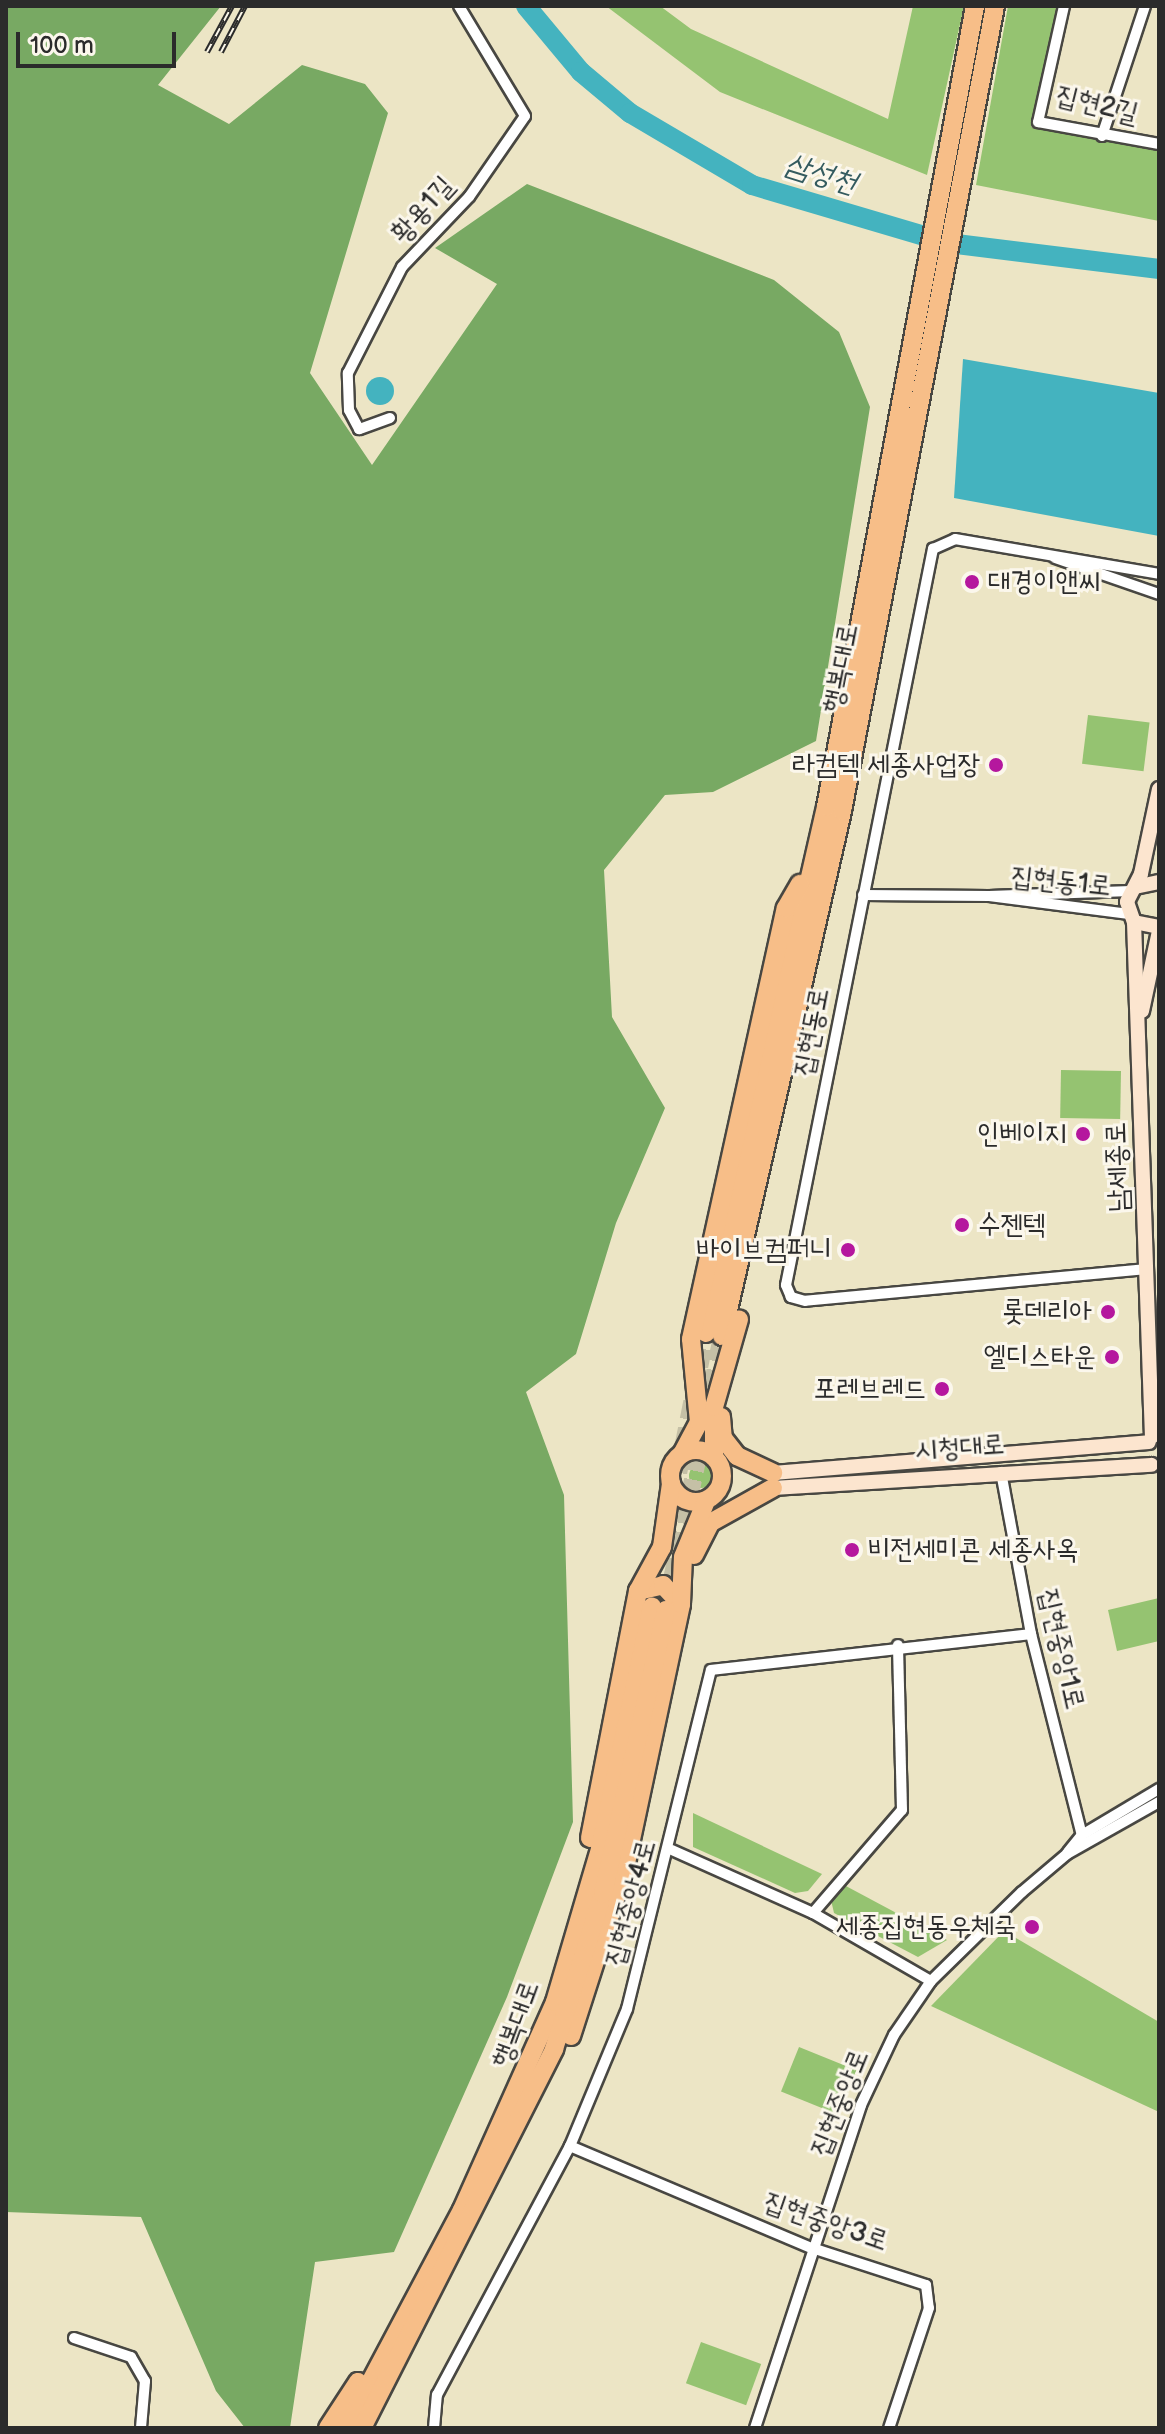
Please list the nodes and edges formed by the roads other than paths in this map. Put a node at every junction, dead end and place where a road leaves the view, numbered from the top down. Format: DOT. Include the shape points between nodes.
graph roads {
  1 [pos="459,6"];
  2 [pos="975,6"];
  3 [pos="995,6"];
  4 [pos="1064,6"];
  5 [pos="1145,6"];
  6 [pos="1102,136"];
  7 [pos="1159,144"];
  8 [pos="390,418"];
  9 [pos="1055,558"];
  10 [pos="1159,574"];
  11 [pos="1159,594"];
  12 [pos="1159,789"];
  13 [pos="819,868"];
  14 [pos="1159,882"];
  15 [pos="1133,889"];
  16 [pos="863,895"];
  17 [pos="989,896"];
  18 [pos="1131,918"];
  19 [pos="1159,929"];
  20 [pos="1142,1011"];
  21 [pos="1147,1269"];
  22 [pos="1155,1326"];
  23 [pos="713,1338"];
  24 [pos="1153,1437"];
  25 [pos="717,1460"];
  26 [pos="674,1469"];
  27 [pos="1156,1471"];
  28 [pos="1001,1472"];
  29 [pos="773,1481"];
  30 [pos="710,1498"];
  31 [pos="638,1591"];
  32 [pos="666,1607"];
  33 [pos="1031,1634"];
  34 [pos="898,1645"];
  35 [pos="1159,1789"];
  36 [pos="1159,1802"];
  37 [pos="1082,1835"];
  38 [pos="672,1850"];
  39 [pos="1067,1854"];
  40 [pos="813,1913"];
  41 [pos="931,1981"];
  42 [pos="570,2146"];
  43 [pos="470,2211"];
  44 [pos="812,2248"];
  45 [pos="74,2338"];
  46 [pos="392,2351"];
  47 [pos="141,2428"];
  48 [pos="328,2428"];
  49 [pos="346,2428"];
  50 [pos="362,2428"];
  51 [pos="376,2428"];
  52 [pos="434,2428"];
  53 [pos="755,2428"];
  54 [pos="889,2428"];
  1 -- 8 [label="street, 황용1길" via="525,116 461,208 402,267 348,373 349,410 359,429"];
  2 -- 13 [label="highway, 행복대로" via="917,297"];
  3 -- 13 [label="highway, 행복대로" via="939,305"];
  4 -- 6 [label="street, 집현2길" via="1038,122"];
  5 -- 6 [label="street"];
  6 -- 7 [label="street, 집현2길"];
  9 -- 10 [label="street, 집현동로"];
  9 -- 11 [label="street, 집현동로"];
  9 -- 16 [label="street, 집현동로" via="955,539 933,549"];
  12 -- 15 [label="street"];
  13 -- 23 [label="highway, 행복대로"];
  13 -- 23 [label="highway" via="832,897"];
  14 -- 15 [label="street"];
  15 -- 17 [label="street, 집현동1로"];
  15 -- 18 [label="street, 남세종로"];
  16 -- 17 [label="street, 집현동1로"];
  16 -- 21 [label="street, 집현동로" via="786,1285 791,1297"];
  17 -- 18 [label="street, 집현동1로"];
  18 -- 19 [label="street"];
  18 -- 20 [label="street, 남세종로"];
  19 -- 20 [label="street, 남세종로"];
  20 -- 21 [label="street, 남세종로"];
  21 -- 22 [label="street, 남세종로"];
  22 -- 24 [label="street, 남세종로" via="1144,1339"];
  23 -- 25 [label="highway"];
  23 -- 26 [label="highway" via="699,1422"];
  23 -- 29 [label="highway" via="723,1438 737,1456"];
  24 -- 27 [label="street, 남세종로"];
  24 -- 29 [label="street, 시청대로"];
  25 -- 26 [label="highway"];
  25 -- 29 [label="highway"];
  25 -- 30 [label="highway" via="722,1481"];
  26 -- 30 [label="highway" via="689,1502"];
  26 -- 31 [label="highway" via="662,1547"];
  27 -- 28 [label="street, 시청대로"];
  28 -- 29 [label="street, 시청대로"];
  28 -- 33 [label="street, 집현중앙1로"];
  29 -- 30 [label="highway"];
  29 -- 32 [label="highway" via="710,1523"];
  30 -- 32 [label="highway"];
  31 -- 32 [label="highway" via="663,1585"];
  31 -- 43 [label="highway" via="567,1941"];
  32 -- 43 [label="highway, 행복대로" via="583,1969 554,2049"];
  33 -- 34 [label="street, 집현중앙4로"];
  33 -- 37 [label="street, 집현중앙1로"];
  34 -- 38 [label="street, 집현중앙4로" via="711,1670"];
  34 -- 40 [label="street" via="902,1810"];
  35 -- 37 [label="street, 집현중앙로"];
  36 -- 39 [label="street, 집현중앙로"];
  37 -- 39 [label="street, 집현중앙로"];
  38 -- 40 [label="street"];
  38 -- 42 [label="street, 집현중앙4로" via="627,2009"];
  39 -- 41 [label="street, 집현중앙로"];
  40 -- 41 [label="street"];
  41 -- 44 [label="street, 집현중앙로" via="875,2070"];
  42 -- 44 [label="street, 집현중앙3로"];
  42 -- 52 [label="street, 집현중앙4로" via="437,2395"];
  43 -- 46 [label="highway, 행복대로"];
  44 -- 53 [label="street, 집현중앙로"];
  44 -- 54 [label="street, 집현중앙3로" via="916,2278 931,2295"];
  45 -- 47 [label="street" via="131,2357 145,2381"];
  46 -- 48 [label="highway"];
  46 -- 49 [label="highway, 행복대로"];
  46 -- 50 [label="highway, 행복대로"];
  46 -- 51 [label="highway"];
}
